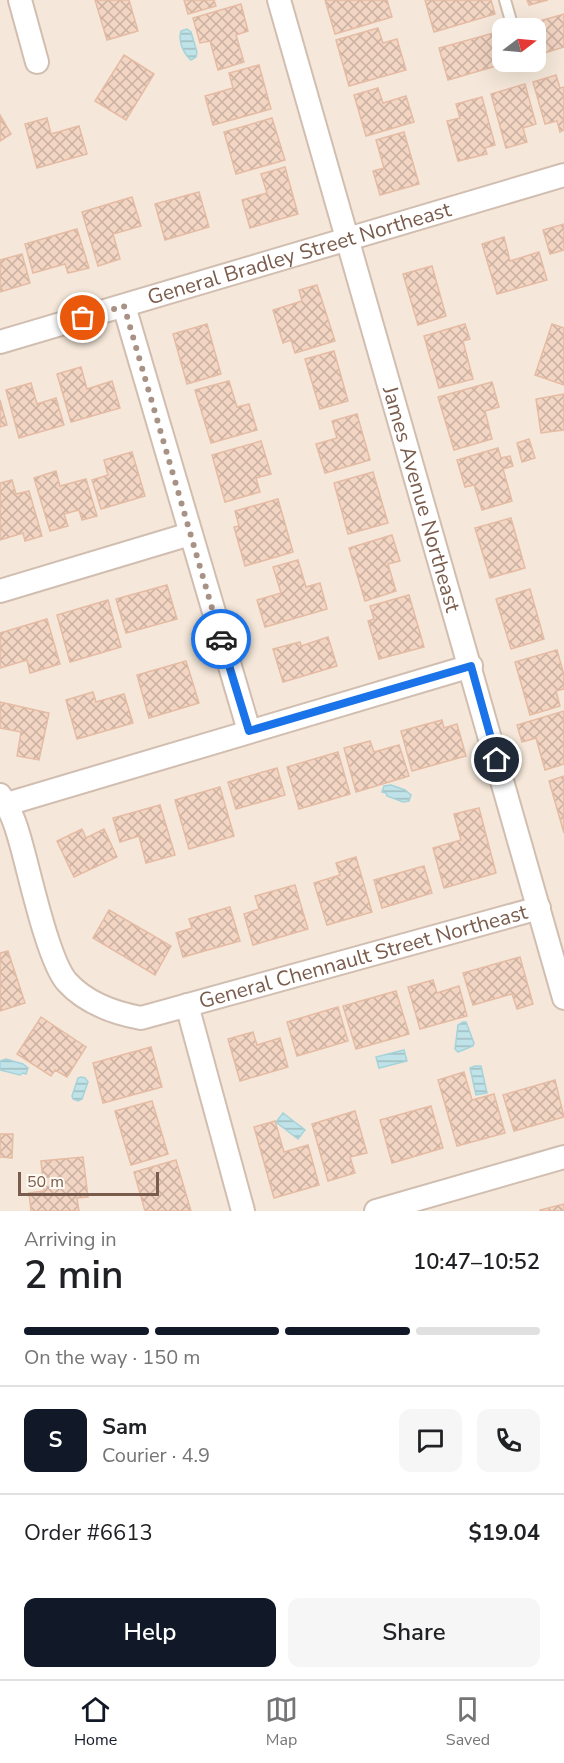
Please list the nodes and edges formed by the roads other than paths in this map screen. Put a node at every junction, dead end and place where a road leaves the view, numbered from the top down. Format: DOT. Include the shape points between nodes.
graph roads {
  1 [pos="20,0"];
  2 [pos="279,0"];
  3 [pos="505,0"];
  4 [pos="510,18"];
  5 [pos="37,62"];
  6 [pos="564,175"];
  7 [pos="347,239"];
  8 [pos="124,306"];
  9 [pos="0,342"];
  10 [pos="190,534"];
  11 [pos="0,591"];
  12 [pos="471,666"];
  13 [pos="249,731"];
  14 [pos="3,799"];
  15 [pos="539,908"];
  16 [pos="564,998"];
  17 [pos="187,1005"];
  18 [pos="564,1157"];
  19 [pos="243,1211"];
  20 [pos="376,1211"];
  1 -- 5 [label="street"];
  2 -- 7 [label="street, James Avenue Northeast"];
  3 -- 4 [label="lane"];
  6 -- 7 [label="street, General Bradley Street Northeast"];
  7 -- 8 [label="street, General Bradley Street Northeast"];
  7 -- 12 [label="street, James Avenue Northeast"];
  8 -- 9 [label="street, General Bradley Street Northeast"];
  8 -- 10 [label="street"];
  10 -- 11 [label="street"];
  10 -- 13 [label="street"];
  12 -- 13 [label="street"];
  12 -- 15 [label="street, James Avenue Northeast"];
  13 -- 14 [label="street"];
  14 -- 17 [label="street, General Chennault Street Northeast" via="20,839 53,957 65,980 79,993 117,1013 141,1017"];
  15 -- 16 [label="street, James Avenue Northeast"];
  15 -- 17 [label="street, General Chennault Street Northeast"];
  17 -- 19 [label="street"];
  18 -- 20 [label="street"];
}
